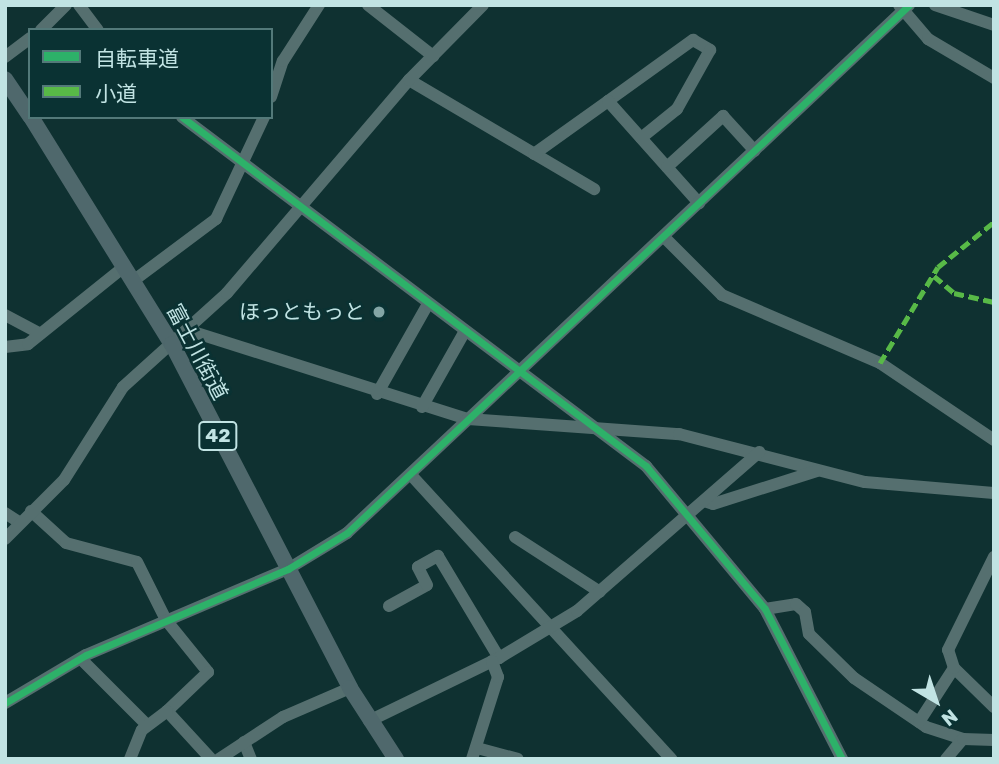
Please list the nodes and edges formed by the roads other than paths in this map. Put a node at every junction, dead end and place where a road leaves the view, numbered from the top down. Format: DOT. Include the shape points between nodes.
graph roads {
  1 [pos="66,5"];
  2 [pos="79,5"];
  3 [pos="319,5"];
  4 [pos="368,5"];
  5 [pos="484,5"];
  6 [pos="935,5"];
  7 [pos="905,7"];
  8 [pos="994,25"];
  9 [pos="43,28"];
  10 [pos="96,28"];
  11 [pos="28,40"];
  12 [pos="433,56"];
  13 [pos="5,57"];
  14 [pos="994,78"];
  15 [pos="5,79"];
  16 [pos="410,80"];
  17 [pos="273,91"];
  18 [pos="608,101"];
  19 [pos="28,113"];
  20 [pos="32,119"];
  21 [pos="184,119"];
  22 [pos="263,119"];
  23 [pos="641,138"];
  24 [pos="755,151"];
  25 [pos="534,154"];
  26 [pos="238,165"];
  27 [pos="667,167"];
  28 [pos="594,189"];
  29 [pos="699,203"];
  30 [pos="299,208"];
  31 [pos="664,237"];
  32 [pos="125,266"];
  33 [pos="134,281"];
  34 [pos="428,304"];
  35 [pos="5,314"];
  36 [pos="187,330"];
  37 [pos="465,331"];
  38 [pos="40,334"];
  39 [pos="172,344"];
  40 [pos="5,347"];
  41 [pos="519,372"];
  42 [pos="377,394"];
  43 [pos="422,407"];
  44 [pos="468,419"];
  45 [pos="591,424"];
  46 [pos="994,440"];
  47 [pos="759,452"];
  48 [pos="817,471"];
  49 [pos="412,476"];
  50 [pos="994,493"];
  51 [pos="704,501"];
  52 [pos="30,511"];
  53 [pos="5,513"];
  54 [pos="690,513"];
  55 [pos="19,522"];
  56 [pos="515,537"];
  57 [pos="5,540"];
  58 [pos="994,557"];
  59 [pos="288,569"];
  60 [pos="600,592"];
  61 [pos="388,606"];
  62 [pos="765,609"];
  63 [pos="166,620"];
  64 [pos="551,627"];
  65 [pos="81,659"];
  66 [pos="496,660"];
  67 [pos="954,668"];
  68 [pos="350,688"];
  69 [pos="5,703"];
  70 [pos="994,707"];
  71 [pos="167,711"];
  72 [pos="369,721"];
  73 [pos="919,722"];
  74 [pos="147,725"];
  75 [pos="963,739"];
  76 [pos="994,740"];
  77 [pos="244,742"];
  78 [pos="475,753"];
  79 [pos="130,759"];
  80 [pos="211,759"];
  81 [pos="219,759"];
  82 [pos="251,759"];
  83 [pos="395,759"];
  84 [pos="518,759"];
  85 [pos="671,759"];
  86 [pos="842,759"];
  87 [pos="946,759"];
  1 -- 9 [label="street"];
  2 -- 10 [label="street"];
  3 -- 17 [label="street" via="283,61"];
  4 -- 12 [label="street"];
  5 -- 12 [label="street"];
  6 -- 8 [label="street"];
  7 -- 14 [label="street" via="928,39"];
  7 -- 24 [label="street"];
  11 -- 13 [label="street"];
  12 -- 16 [label="street"];
  15 -- 19 [label="main road, 富士川街道 / 42"];
  16 -- 25 [label="street"];
  16 -- 30 [label="street"];
  18 -- 23 [label="street"];
  18 -- 23 [label="street" via="693,40 710,50 677,110"];
  18 -- 25 [label="street"];
  20 -- 32 [label="main road, 富士川街道 / 42"];
  21 -- 26 [label="street"];
  22 -- 26 [label="street"];
  23 -- 27 [label="street"];
  24 -- 27 [label="street" via="723,116"];
  24 -- 29 [label="street"];
  25 -- 28 [label="street"];
  26 -- 30 [label="street"];
  26 -- 33 [label="street" via="216,219"];
  27 -- 29 [label="street"];
  29 -- 31 [label="street"];
  30 -- 34 [label="street"];
  30 -- 36 [label="street"];
  31 -- 41 [label="street"];
  31 -- 46 [label="street" via="722,295 880,363"];
  32 -- 33 [label="main road, 富士川街道 / 42"];
  32 -- 38 [label="street"];
  33 -- 39 [label="main road, 富士川街道 / 42"];
  34 -- 37 [label="street"];
  34 -- 42 [label="street"];
  35 -- 38 [label="street"];
  36 -- 39 [label="street"];
  36 -- 42 [label="street"];
  37 -- 41 [label="street"];
  37 -- 43 [label="street"];
  38 -- 40 [label="street" via="28,344"];
  39 -- 52 [label="street" via="116,395 64,480"];
  39 -- 59 [label="main road, 富士川街道 / 42"];
  41 -- 44 [label="street"];
  41 -- 45 [label="street"];
  42 -- 43 [label="street"];
  43 -- 44 [label="street"];
  44 -- 45 [label="street"];
  44 -- 49 [label="street"];
  45 -- 47 [label="street"];
  45 -- 54 [label="street" via="646,466"];
  47 -- 48 [label="street"];
  47 -- 51 [label="street"];
  48 -- 50 [label="street"];
  48 -- 51 [label="street" via="713,504"];
  49 -- 59 [label="street" via="347,533"];
  49 -- 64 [label="street"];
  51 -- 54 [label="street"];
  52 -- 55 [label="street"];
  52 -- 63 [label="street" via="66,543 137,562"];
  53 -- 55 [label="street"];
  54 -- 60 [label="street"];
  54 -- 62 [label="street"];
  55 -- 57 [label="street"];
  56 -- 60 [label="street"];
  58 -- 67 [label="street" via="948,650"];
  59 -- 63 [label="street"];
  59 -- 68 [label="main road, 富士川街道 / 42"];
  60 -- 64 [label="street"];
  61 -- 66 [label="street" via="427,585 418,567 438,556"];
  62 -- 73 [label="street" via="796,604 805,612 809,634 832,657"];
  62 -- 86 [label="street"];
  63 -- 65 [label="street"];
  63 -- 71 [label="street" via="208,672"];
  64 -- 66 [label="street"];
  64 -- 85 [label="street"];
  65 -- 69 [label="street"];
  65 -- 74 [label="street"];
  66 -- 72 [label="street"];
  66 -- 78 [label="street" via="498,677"];
  67 -- 70 [label="street"];
  67 -- 73 [label="street"];
  68 -- 72 [label="main road, 富士川街道 / 42"];
  68 -- 77 [label="street"];
  71 -- 74 [label="street"];
  71 -- 80 [label="street"];
  72 -- 83 [label="main road, 富士川街道 / 42"];
  73 -- 75 [label="street"];
  74 -- 79 [label="street"];
  75 -- 76 [label="street"];
  75 -- 87 [label="street"];
  77 -- 81 [label="street"];
  77 -- 82 [label="street"];
  78 -- 84 [label="street"];
}
